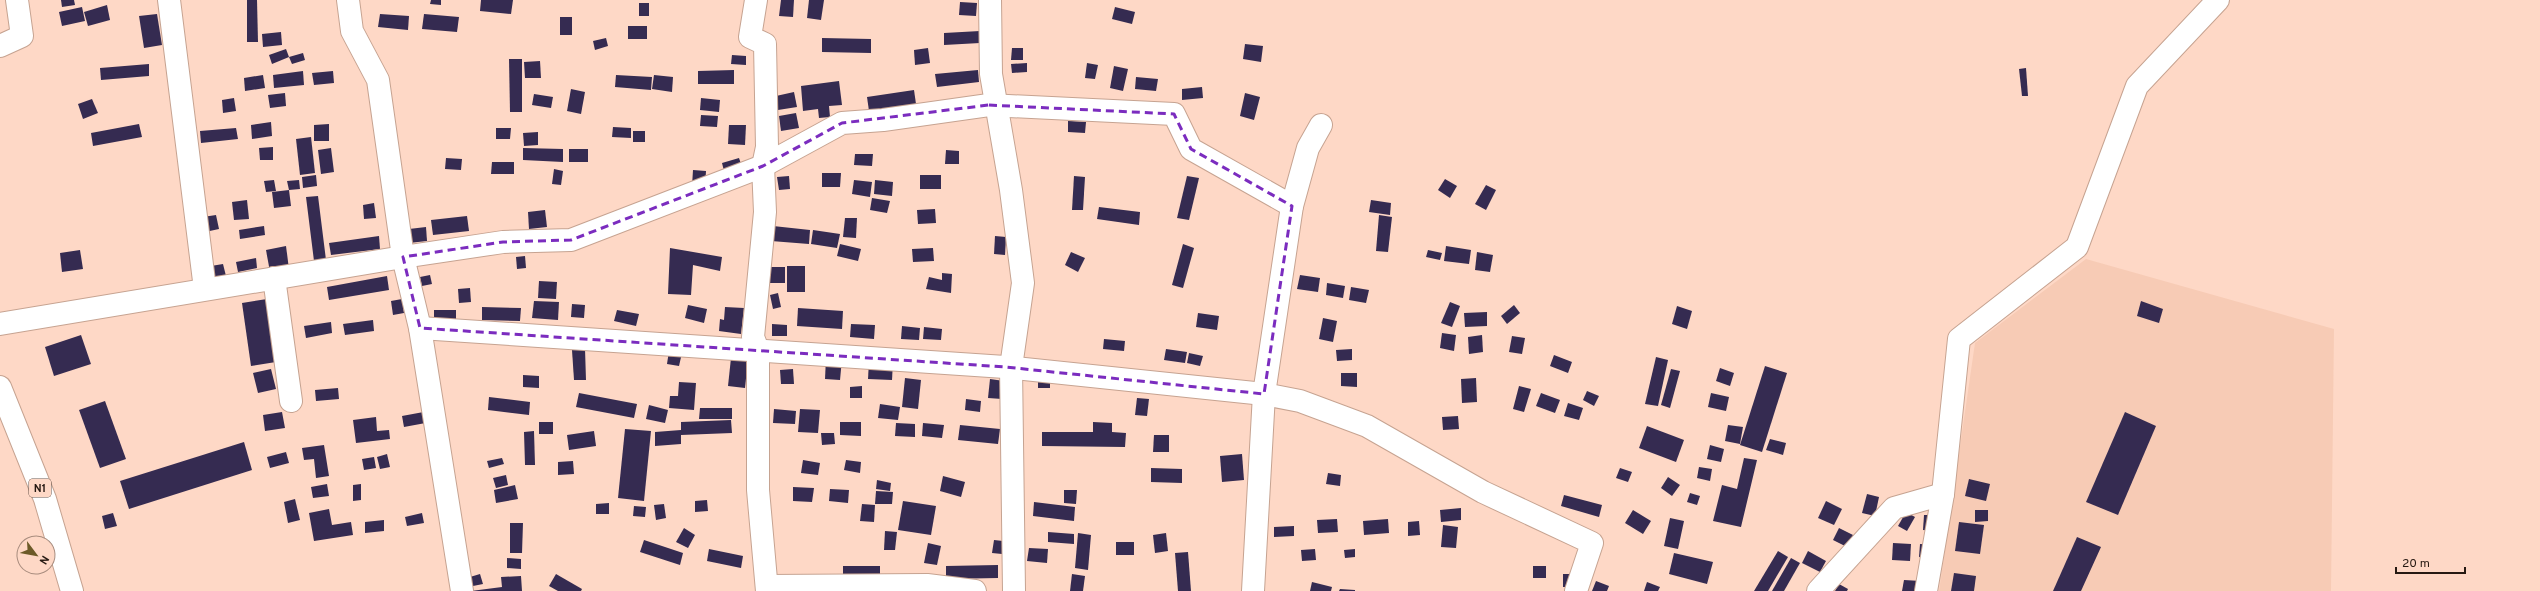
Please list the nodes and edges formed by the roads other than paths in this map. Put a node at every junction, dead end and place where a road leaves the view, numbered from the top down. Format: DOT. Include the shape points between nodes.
graph roads {
  1 [pos="17,0"];
  2 [pos="169,0"];
  3 [pos="348,0"];
  4 [pos="756,0"];
  5 [pos="990,0"];
  6 [pos="2218,0"];
  7 [pos="0,46"];
  8 [pos="997,105"];
  9 [pos="1321,125"];
  10 [pos="763,166"];
  11 [pos="1292,206"];
  12 [pos="403,257"];
  13 [pos="274,278"];
  14 [pos="205,289"];
  15 [pos="0,324"];
  16 [pos="420,328"];
  17 [pos="758,350"];
  18 [pos="1010,367"];
  19 [pos="0,387"];
  20 [pos="1264,394"];
  21 [pos="291,401"];
  22 [pos="1943,494"];
  23 [pos="767,589"];
  24 [pos="72,591"];
  25 [pos="462,591"];
  26 [pos="975,591"];
  27 [pos="1014,591"];
  28 [pos="1253,591"];
  29 [pos="1576,591"];
  30 [pos="1818,591"];
  31 [pos="1926,591"];
  1 -- 7 [label="main road" via="22,36"];
  2 -- 14 [label="main road"];
  3 -- 12 [label="main road" via="352,31 378,80"];
  4 -- 10 [label="main road" via="750,37 765,44 767,146"];
  5 -- 8 [label="main road" via="991,74"];
  6 -- 22 [label="main road" via="2137,86 2078,247 1959,339"];
  8 -- 10 [label="main road" via="842,123"];
  8 -- 11 [label="main road" via="1174,114 1191,149"];
  8 -- 18 [label="main road" via="1012,190 1023,283"];
  9 -- 11 [label="main road" via="1308,148"];
  10 -- 12 [label="main road" via="571,240 503,242"];
  10 -- 17 [label="main road" via="765,212 753,337"];
  11 -- 20 [label="main road"];
  12 -- 13 [label="main road"];
  12 -- 16 [label="main road"];
  13 -- 14 [label="main road"];
  13 -- 21 [label="main road"];
  14 -- 15 [label="main road"];
  16 -- 17 [label="main road"];
  16 -- 25 [label="main road"];
  17 -- 18 [label="main road"];
  17 -- 23 [label="main road" via="758,490"];
  18 -- 20 [label="main road"];
  18 -- 27 [label="main road"];
  19 -- 24 [label="main road, N1" via="45,499"];
  20 -- 28 [label="main road"];
  20 -- 29 [label="main road" via="1300,401 1367,426 1483,492 1592,543"];
  22 -- 30 [label="main road" via="1894,508"];
  22 -- 31 [label="main road"];
  23 -- 26 [label="main road" via="927,585"];
}
